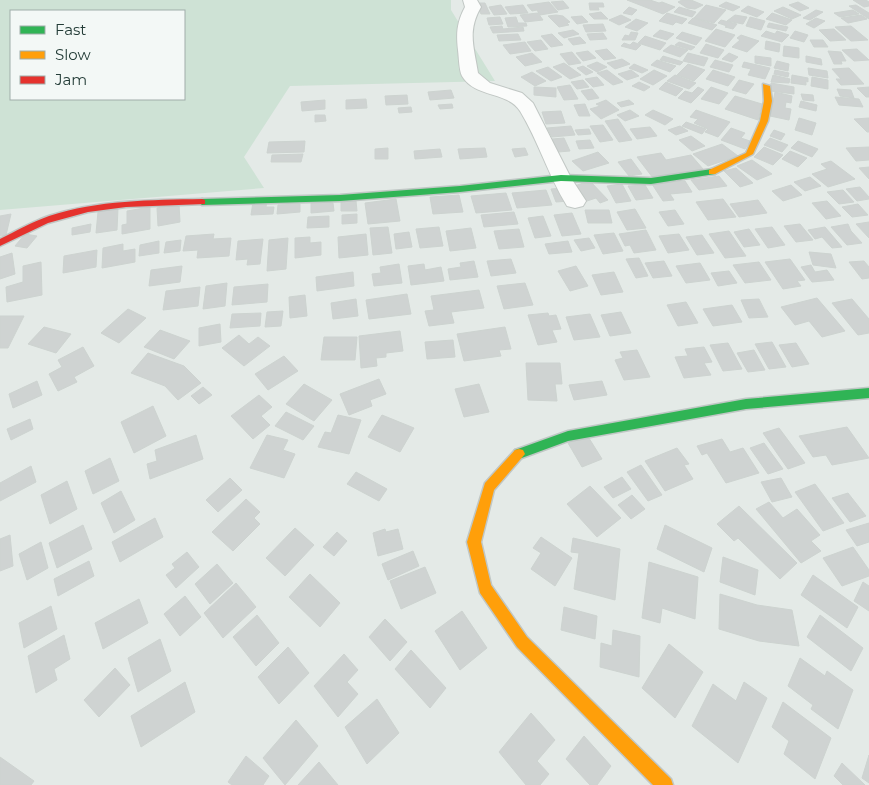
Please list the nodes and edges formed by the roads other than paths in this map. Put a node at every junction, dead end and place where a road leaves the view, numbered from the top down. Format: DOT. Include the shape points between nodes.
graph roads {
  1 [pos="470,0"];
  2 [pos="766,86"];
  3 [pos="561,178"];
  4 [pos="575,201"];
  5 [pos="0,243"];
  6 [pos="869,393"];
  7 [pos="665,785"];
  1 -- 3 [label="street" via="473,7 465,21 464,36 470,75 484,87 516,96 527,107"];
  2 -- 3 [label="street" via="768,101 764,121 749,154 711,173 651,181"];
  3 -- 4 [label="street"];
  3 -- 5 [label="street" via="350,197 155,203 94,210 52,218"];
  6 -- 7 [label="street" via="746,404 568,436 516,455 489,487 474,542 486,588 522,642"];
}
